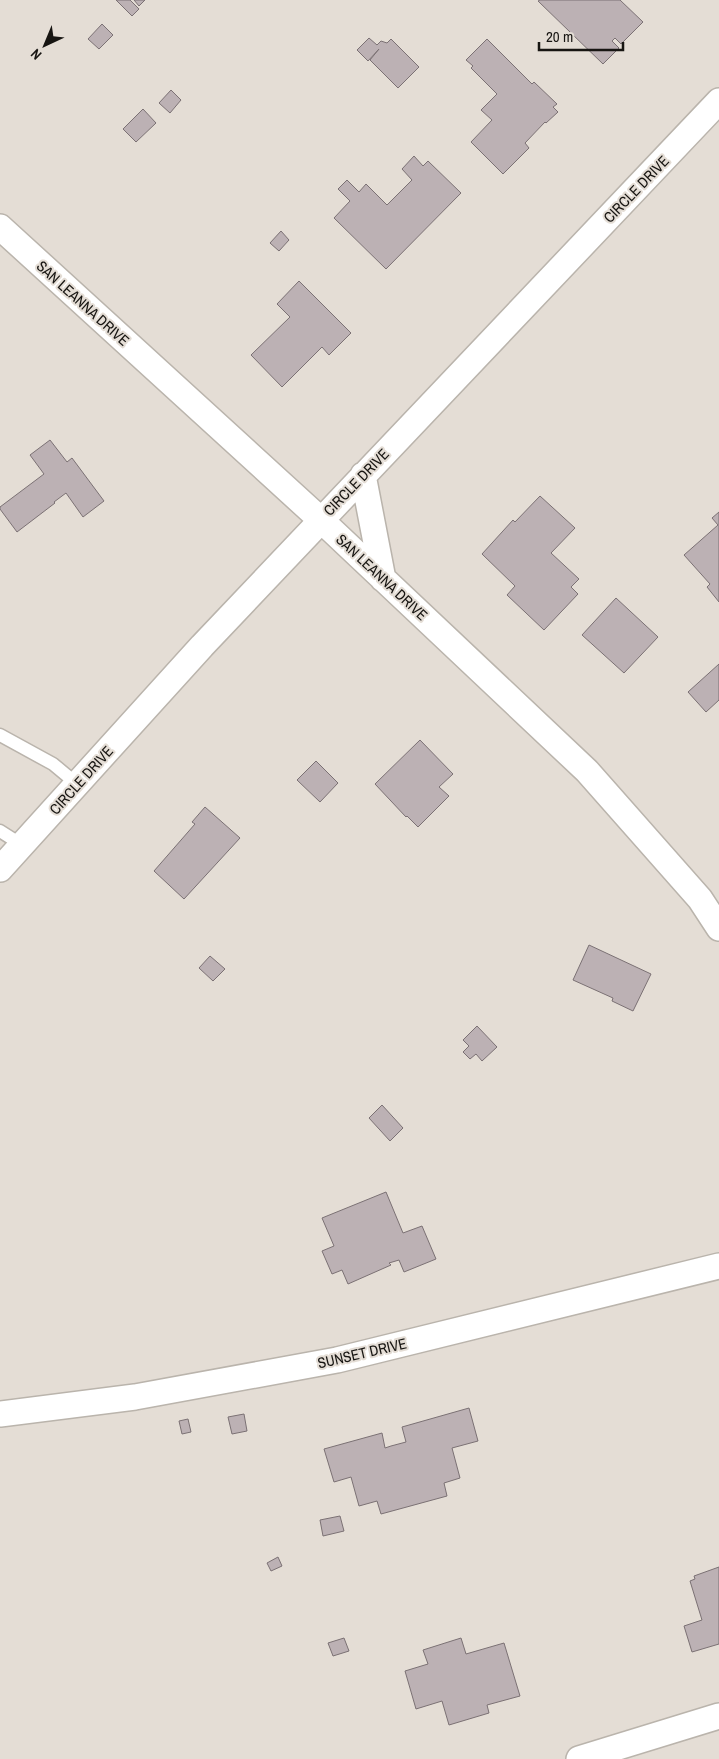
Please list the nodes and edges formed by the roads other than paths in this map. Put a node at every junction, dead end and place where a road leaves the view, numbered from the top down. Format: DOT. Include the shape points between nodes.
graph roads {
  1 [pos="719,102"];
  2 [pos="0,227"];
  3 [pos="363,476"];
  4 [pos="320,520"];
  5 [pos="383,579"];
  6 [pos="0,735"];
  7 [pos="76,784"];
  8 [pos="0,831"];
  9 [pos="22,845"];
  10 [pos="0,869"];
  11 [pos="719,928"];
  12 [pos="719,1266"];
  13 [pos="0,1414"];
  14 [pos="719,1716"];
  15 [pos="579,1759"];
  1 -- 3 [label="street, CIRCLE DRIVE"];
  2 -- 4 [label="street, SAN LEANNA DRIVE"];
  3 -- 4 [label="street, CIRCLE DRIVE"];
  3 -- 5 [label="street"];
  4 -- 5 [label="street, SAN LEANNA DRIVE"];
  4 -- 7 [label="street, CIRCLE DRIVE"];
  5 -- 11 [label="street, SAN LEANNA DRIVE" via="587,771 700,899"];
  6 -- 7 [label="lane" via="53,764"];
  7 -- 9 [label="street, CIRCLE DRIVE"];
  8 -- 9 [label="lane"];
  9 -- 10 [label="street, CIRCLE DRIVE"];
  12 -- 13 [label="street, SUNSET DRIVE" via="337,1360 134,1397"];
  14 -- 15 [label="street"];
}
